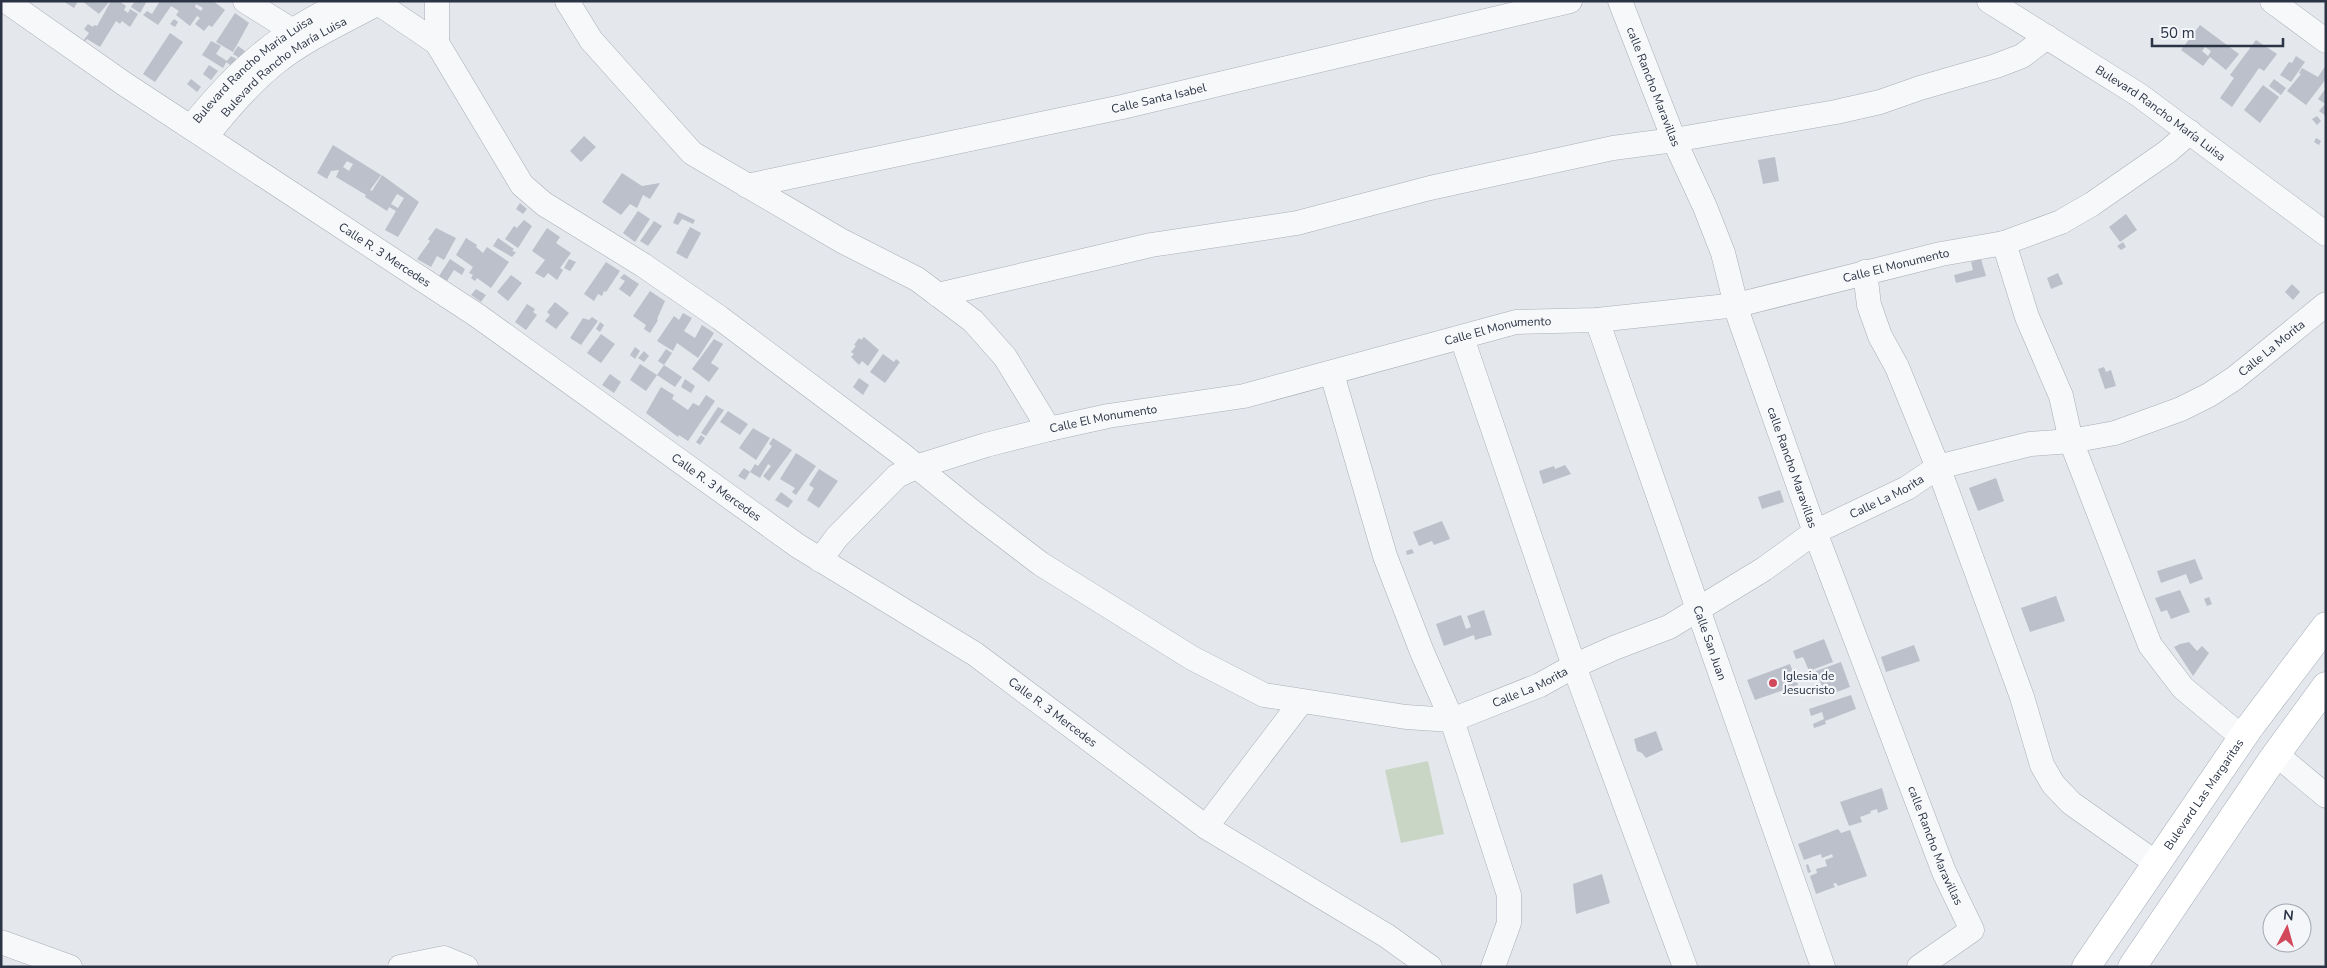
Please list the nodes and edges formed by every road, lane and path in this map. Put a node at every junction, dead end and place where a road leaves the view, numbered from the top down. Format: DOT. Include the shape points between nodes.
graph roads {
  1 [pos="6,1"];
  2 [pos="245,1"];
  3 [pos="346,1"];
  4 [pos="437,1"];
  5 [pos="567,1"];
  6 [pos="1570,1"];
  7 [pos="1620,1"];
  8 [pos="1989,1"];
  9 [pos="2016,1"];
  10 [pos="2272,1"];
  11 [pos="293,30"];
  12 [pos="2047,37"];
  13 [pos="2326,41"];
  14 [pos="437,43"];
  15 [pos="198,132"];
  16 [pos="2190,132"];
  17 [pos="1674,140"];
  18 [pos="747,186"];
  19 [pos="2326,217"];
  20 [pos="2326,234"];
  21 [pos="2004,243"];
  22 [pos="1865,272"];
  23 [pos="938,295"];
  24 [pos="2326,304"];
  25 [pos="1737,305"];
  26 [pos="1597,320"];
  27 [pos="1462,338"];
  28 [pos="1332,374"];
  29 [pos="1049,428"];
  30 [pos="2071,441"];
  31 [pos="916,467"];
  32 [pos="1938,467"];
  33 [pos="1815,532"];
  34 [pos="820,560"];
  35 [pos="1698,611"];
  36 [pos="2326,626"];
  37 [pos="1574,666"];
  38 [pos="2326,686"];
  39 [pos="1301,702"];
  40 [pos="1452,720"];
  41 [pos="2242,738"];
  42 [pos="2276,755"];
  43 [pos="2326,796"];
  44 [pos="1206,828"];
  45 [pos="2156,864"];
  46 [pos="1,942"];
  47 [pos="70,967"];
  48 [pos="400,967"];
  49 [pos="466,967"];
  50 [pos="1430,967"];
  51 [pos="1492,967"];
  52 [pos="1685,967"];
  53 [pos="1823,967"];
  54 [pos="1919,967"];
  55 [pos="2086,967"];
  56 [pos="2132,967"];
  1 -- 15 [label="street, Calle R. 3 Mercedes"];
  2 -- 11 [label="street"];
  3 -- 11 [label="street, Bulevard Rancho Maria Luisa"];
  4 -- 14 [label="street"];
  5 -- 18 [label="street" via="591,40 692,153"];
  6 -- 18 [label="street, Calle Santa Isabel" via="1122,106"];
  7 -- 17 [label="street, calle Rancho Maravillas"];
  8 -- 12 [label="street, Bulevard Rancho María Luisa"];
  9 -- 19 [label="street" via="2138,79"];
  10 -- 13 [label="street"];
  11 -- 15 [label="street, Bulevard Rancho Maria Luisa" via="258,56 219,92"];
  12 -- 16 [label="street, Bulevard Rancho María Luisa" via="2139,95"];
  12 -- 17 [label="street" via="2022,56 1880,102"];
  14 -- 15 [label="street, Bulevard Rancho María Luisa" via="378,3 277,62 226,112"];
  14 -- 31 [label="street" via="522,185 544,204 643,265 720,318"];
  15 -- 34 [label="street, Calle R. 3 Mercedes" via="478,316"];
  16 -- 20 [label="street, Bulevard Rancho María Luisa"];
  16 -- 21 [label="street, Calle El Monumento" via="2092,204 2061,222"];
  17 -- 23 [label="street" via="1613,148 1430,188 1297,223 1151,245"];
  17 -- 25 [label="street, calle Rancho Maravillas" via="1705,207"];
  18 -- 23 [label="street" via="842,241 917,279"];
  21 -- 22 [label="street, Calle El Monumento"];
  21 -- 30 [label="street" via="2027,316 2061,396"];
  22 -- 25 [label="street, Calle El Monumento"];
  22 -- 32 [label="street" via="1869,305 1880,336 1897,367"];
  23 -- 29 [label="street" via="972,322 1005,357"];
  24 -- 30 [label="street, Calle La Morita" via="2246,370 2209,395 2116,433"];
  25 -- 26 [label="street, Calle El Monumento"];
  25 -- 33 [label="street, calle Rancho Maravillas"];
  26 -- 27 [label="street, Calle El Monumento" via="1516,322"];
  26 -- 35 [label="street, Calle San Juan"];
  27 -- 28 [label="street, Calle El Monumento"];
  27 -- 37 [label="street"];
  28 -- 29 [label="street, Calle El Monumento" via="1244,396"];
  28 -- 40 [label="street" via="1385,556"];
  29 -- 31 [label="street, Calle El Monumento"];
  30 -- 32 [label="street, Calle La Morita" via="2030,444"];
  30 -- 41 [label="street" via="2150,645 2183,688"];
  31 -- 34 [label="street, Calle El Monumento" via="897,476 837,537"];
  31 -- 39 [label="street" via="1041,564 1192,658 1264,695"];
  32 -- 33 [label="street, Calle La Morita" via="1907,488"];
  32 -- 45 [label="street" via="2022,697 2042,765 2053,784 2071,803"];
  33 -- 35 [label="street, Calle La Morita"];
  33 -- 54 [label="street, calle Rancho Maravillas" via="1944,872 1972,930"];
  34 -- 44 [label="street, Calle R. 3 Mercedes" via="975,654"];
  35 -- 37 [label="street, Calle La Morita"];
  35 -- 53 [label="street, Calle San Juan"];
  36 -- 41 [label="main road, Bulevard Las Margaritas"];
  37 -- 40 [label="street, Calle La Morita" via="1540,685"];
  37 -- 52 [label="street"];
  38 -- 42 [label="main road"];
  39 -- 40 [label="street"];
  39 -- 44 [label="street"];
  40 -- 51 [label="street" via="1509,895 1509,923"];
  41 -- 45 [label="main road, Bulevard Las Margaritas"];
  42 -- 43 [label="street"];
  42 -- 56 [label="main road"];
  44 -- 50 [label="street, Calle R. 3 Mercedes" via="1387,936"];
  45 -- 55 [label="main road, Bulevard Las Margaritas"];
  46 -- 47 [label="street"];
  48 -- 49 [label="street" via="444,958"];
}
